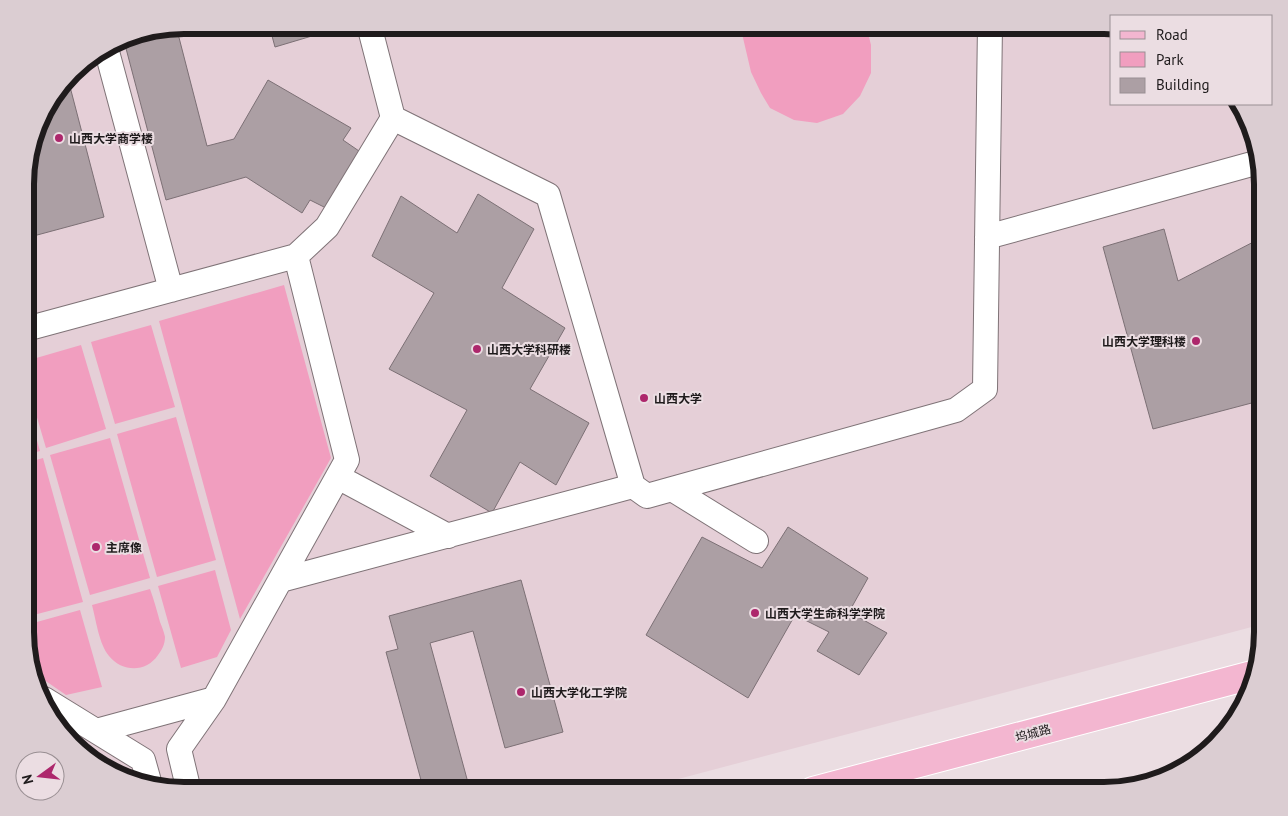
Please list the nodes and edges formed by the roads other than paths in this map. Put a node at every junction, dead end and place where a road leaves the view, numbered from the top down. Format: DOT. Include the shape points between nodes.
graph roads {
  1 [pos="371,34"];
  2 [pos="990,34"];
  3 [pos="108,55"];
  4 [pos="393,118"];
  5 [pos="1252,164"];
  6 [pos="987,237"];
  7 [pos="296,256"];
  8 [pos="171,290"];
  9 [pos="34,327"];
  10 [pos="338,477"];
  11 [pos="633,486"];
  12 [pos="672,489"];
  13 [pos="448,536"];
  14 [pos="756,541"];
  15 [pos="281,580"];
  16 [pos="1248,675"];
  17 [pos="214,700"];
  18 [pos="52,704"];
  19 [pos="92,729"];
  20 [pos="73,733"];
  21 [pos="148,777"];
  22 [pos="187,782"];
  23 [pos="847,782"];
  1 -- 4 [label="lane"];
  2 -- 6 [label="lane"];
  3 -- 8 [label="lane"];
  4 -- 7 [label="lane" via="327,227"];
  4 -- 11 [label="lane" via="548,195"];
  5 -- 6 [label="lane"];
  6 -- 12 [label="lane" via="985,389 956,410"];
  7 -- 8 [label="lane"];
  7 -- 10 [label="lane" via="347,460"];
  8 -- 9 [label="lane"];
  10 -- 13 [label="lane"];
  10 -- 15 [label="lane"];
  11 -- 12 [label="lane" via="647,496"];
  11 -- 13 [label="lane"];
  12 -- 14 [label="lane"];
  13 -- 15 [label="lane"];
  15 -- 17 [label="lane"];
  16 -- 23 [label="main road, 坞城路"];
  17 -- 19 [label="lane"];
  17 -- 22 [label="lane" via="178,749"];
  18 -- 19 [label="lane"];
  19 -- 20 [label="lane"];
  19 -- 21 [label="lane" via="143,760"];
}
